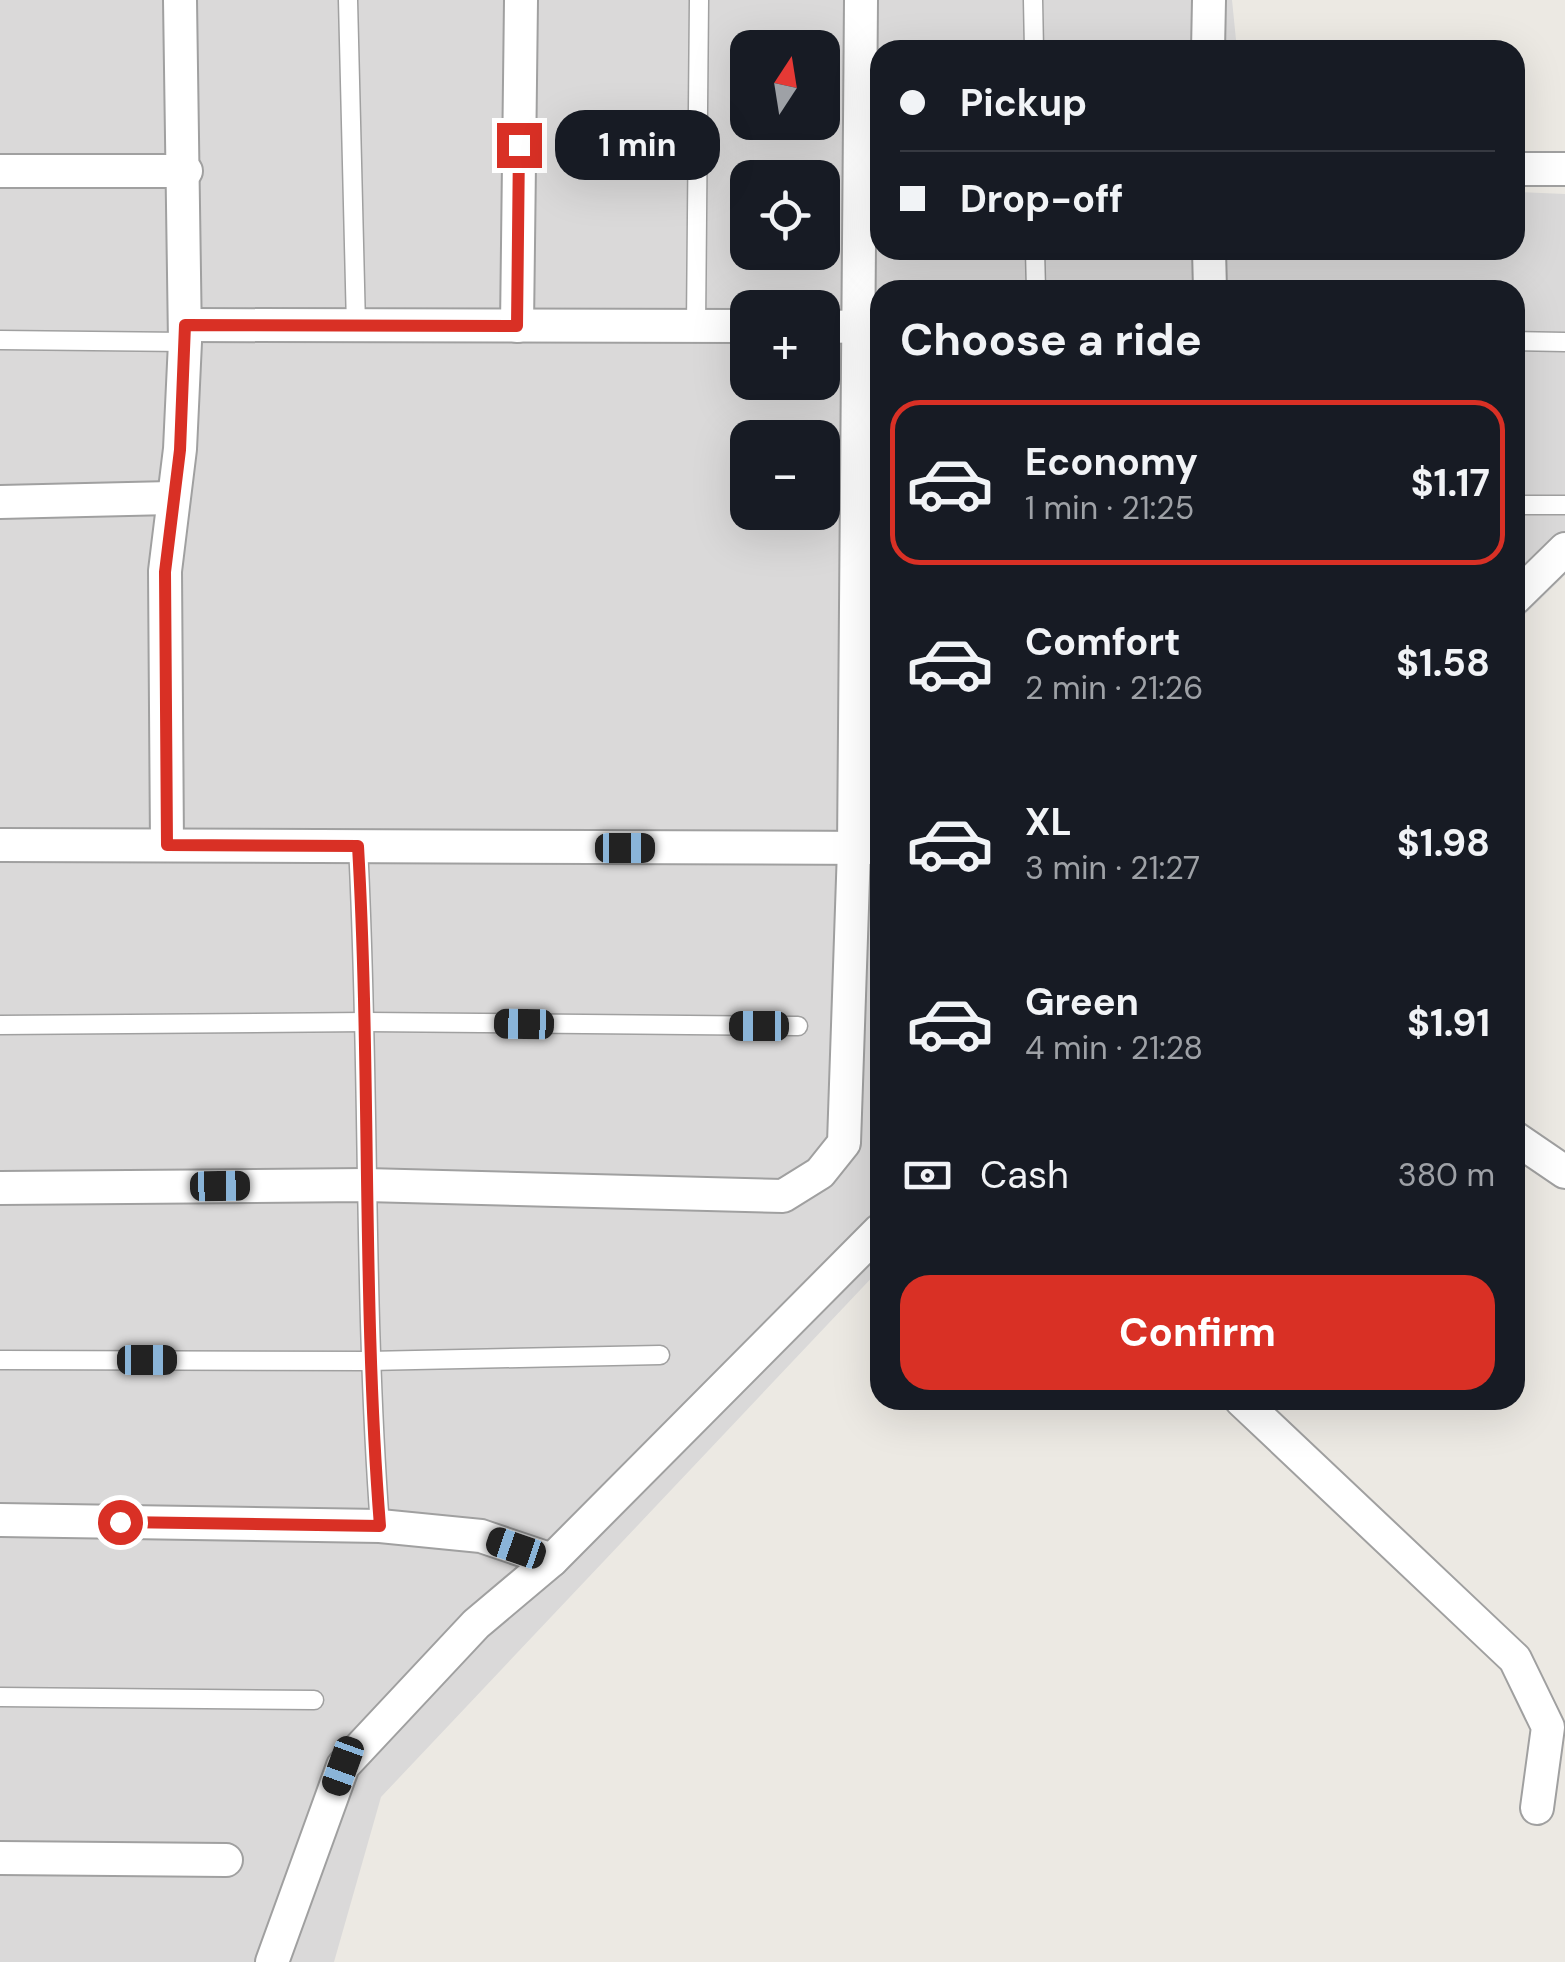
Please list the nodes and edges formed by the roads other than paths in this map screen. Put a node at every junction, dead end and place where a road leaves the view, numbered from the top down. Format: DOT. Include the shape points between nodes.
graph roads {
  1 [pos="180,0"];
  2 [pos="348,0"];
  3 [pos="521,0"];
  4 [pos="699,0"];
  5 [pos="861,0"];
  6 [pos="1033,0"];
  7 [pos="1208,0"];
  8 [pos="1034,40"];
  9 [pos="1208,40"];
  10 [pos="1525,169"];
  11 [pos="1565,169"];
  12 [pos="0,170"];
  13 [pos="186,171"];
  14 [pos="356,326"];
  15 [pos="517,326"];
  16 [pos="696,326"];
  17 [pos="730,326"];
  18 [pos="852,327"];
  19 [pos="185,334"];
  20 [pos="0,340"];
  21 [pos="1525,341"];
  22 [pos="1565,342"];
  23 [pos="170,498"];
  24 [pos="0,502"];
  25 [pos="1565,505"];
  26 [pos="1525,506"];
  27 [pos="1565,549"];
  28 [pos="1525,588"];
  29 [pos="0,845"];
  30 [pos="167,845"];
  31 [pos="358,846"];
  32 [pos="867,848"];
  33 [pos="368,1022"];
  34 [pos="0,1025"];
  35 [pos="798,1026"];
  36 [pos="1525,1145"];
  37 [pos="1565,1172"];
  38 [pos="366,1185"];
  39 [pos="0,1188"];
  40 [pos="870,1240"];
  41 [pos="660,1355"];
  42 [pos="0,1360"];
  43 [pos="368,1361"];
  44 [pos="1251,1410"];
  45 [pos="0,1520"];
  46 [pos="380,1526"];
  47 [pos="552,1560"];
  48 [pos="0,1697"];
  49 [pos="314,1700"];
  50 [pos="1537,1808"];
  51 [pos="0,1858"];
  52 [pos="226,1860"];
  53 [pos="272,1962"];
  1 -- 13 [label="street"];
  2 -- 14 [label="lane"];
  3 -- 15 [label="street"];
  4 -- 16 [label="lane"];
  5 -- 18 [label="street"];
  6 -- 8 [label="lane"];
  7 -- 9 [label="street"];
  10 -- 11 [label="street"];
  12 -- 13 [label="street"];
  13 -- 19 [label="street"];
  14 -- 15 [label="street"];
  14 -- 19 [label="street"];
  15 -- 16 [label="street"];
  16 -- 17 [label="street"];
  18 -- 32 [label="street"];
  19 -- 20 [label="lane"];
  19 -- 23 [label="street" via="180,450"];
  21 -- 22 [label="lane"];
  23 -- 24 [label="street"];
  23 -- 30 [label="street"];
  25 -- 26 [label="lane"];
  27 -- 28 [label="street"];
  29 -- 30 [label="street"];
  30 -- 31 [label="street"];
  31 -- 32 [label="street"];
  31 -- 33 [label="lane"];
  32 -- 38 [label="street" via="844,1144 820,1173 783,1196"];
  33 -- 34 [label="lane"];
  33 -- 35 [label="lane"];
  33 -- 38 [label="lane"];
  36 -- 37 [label="street"];
  38 -- 39 [label="street"];
  38 -- 43 [label="lane"];
  40 -- 47 [label="street"];
  41 -- 43 [label="lane"];
  42 -- 43 [label="lane"];
  43 -- 46 [label="lane"];
  44 -- 50 [label="street" via="1515,1659 1548,1727"];
  45 -- 46 [label="street"];
  46 -- 47 [label="street" via="480,1536"];
  47 -- 53 [label="street" via="476,1624 343,1766"];
  48 -- 49 [label="lane"];
  51 -- 52 [label="street"];
}
